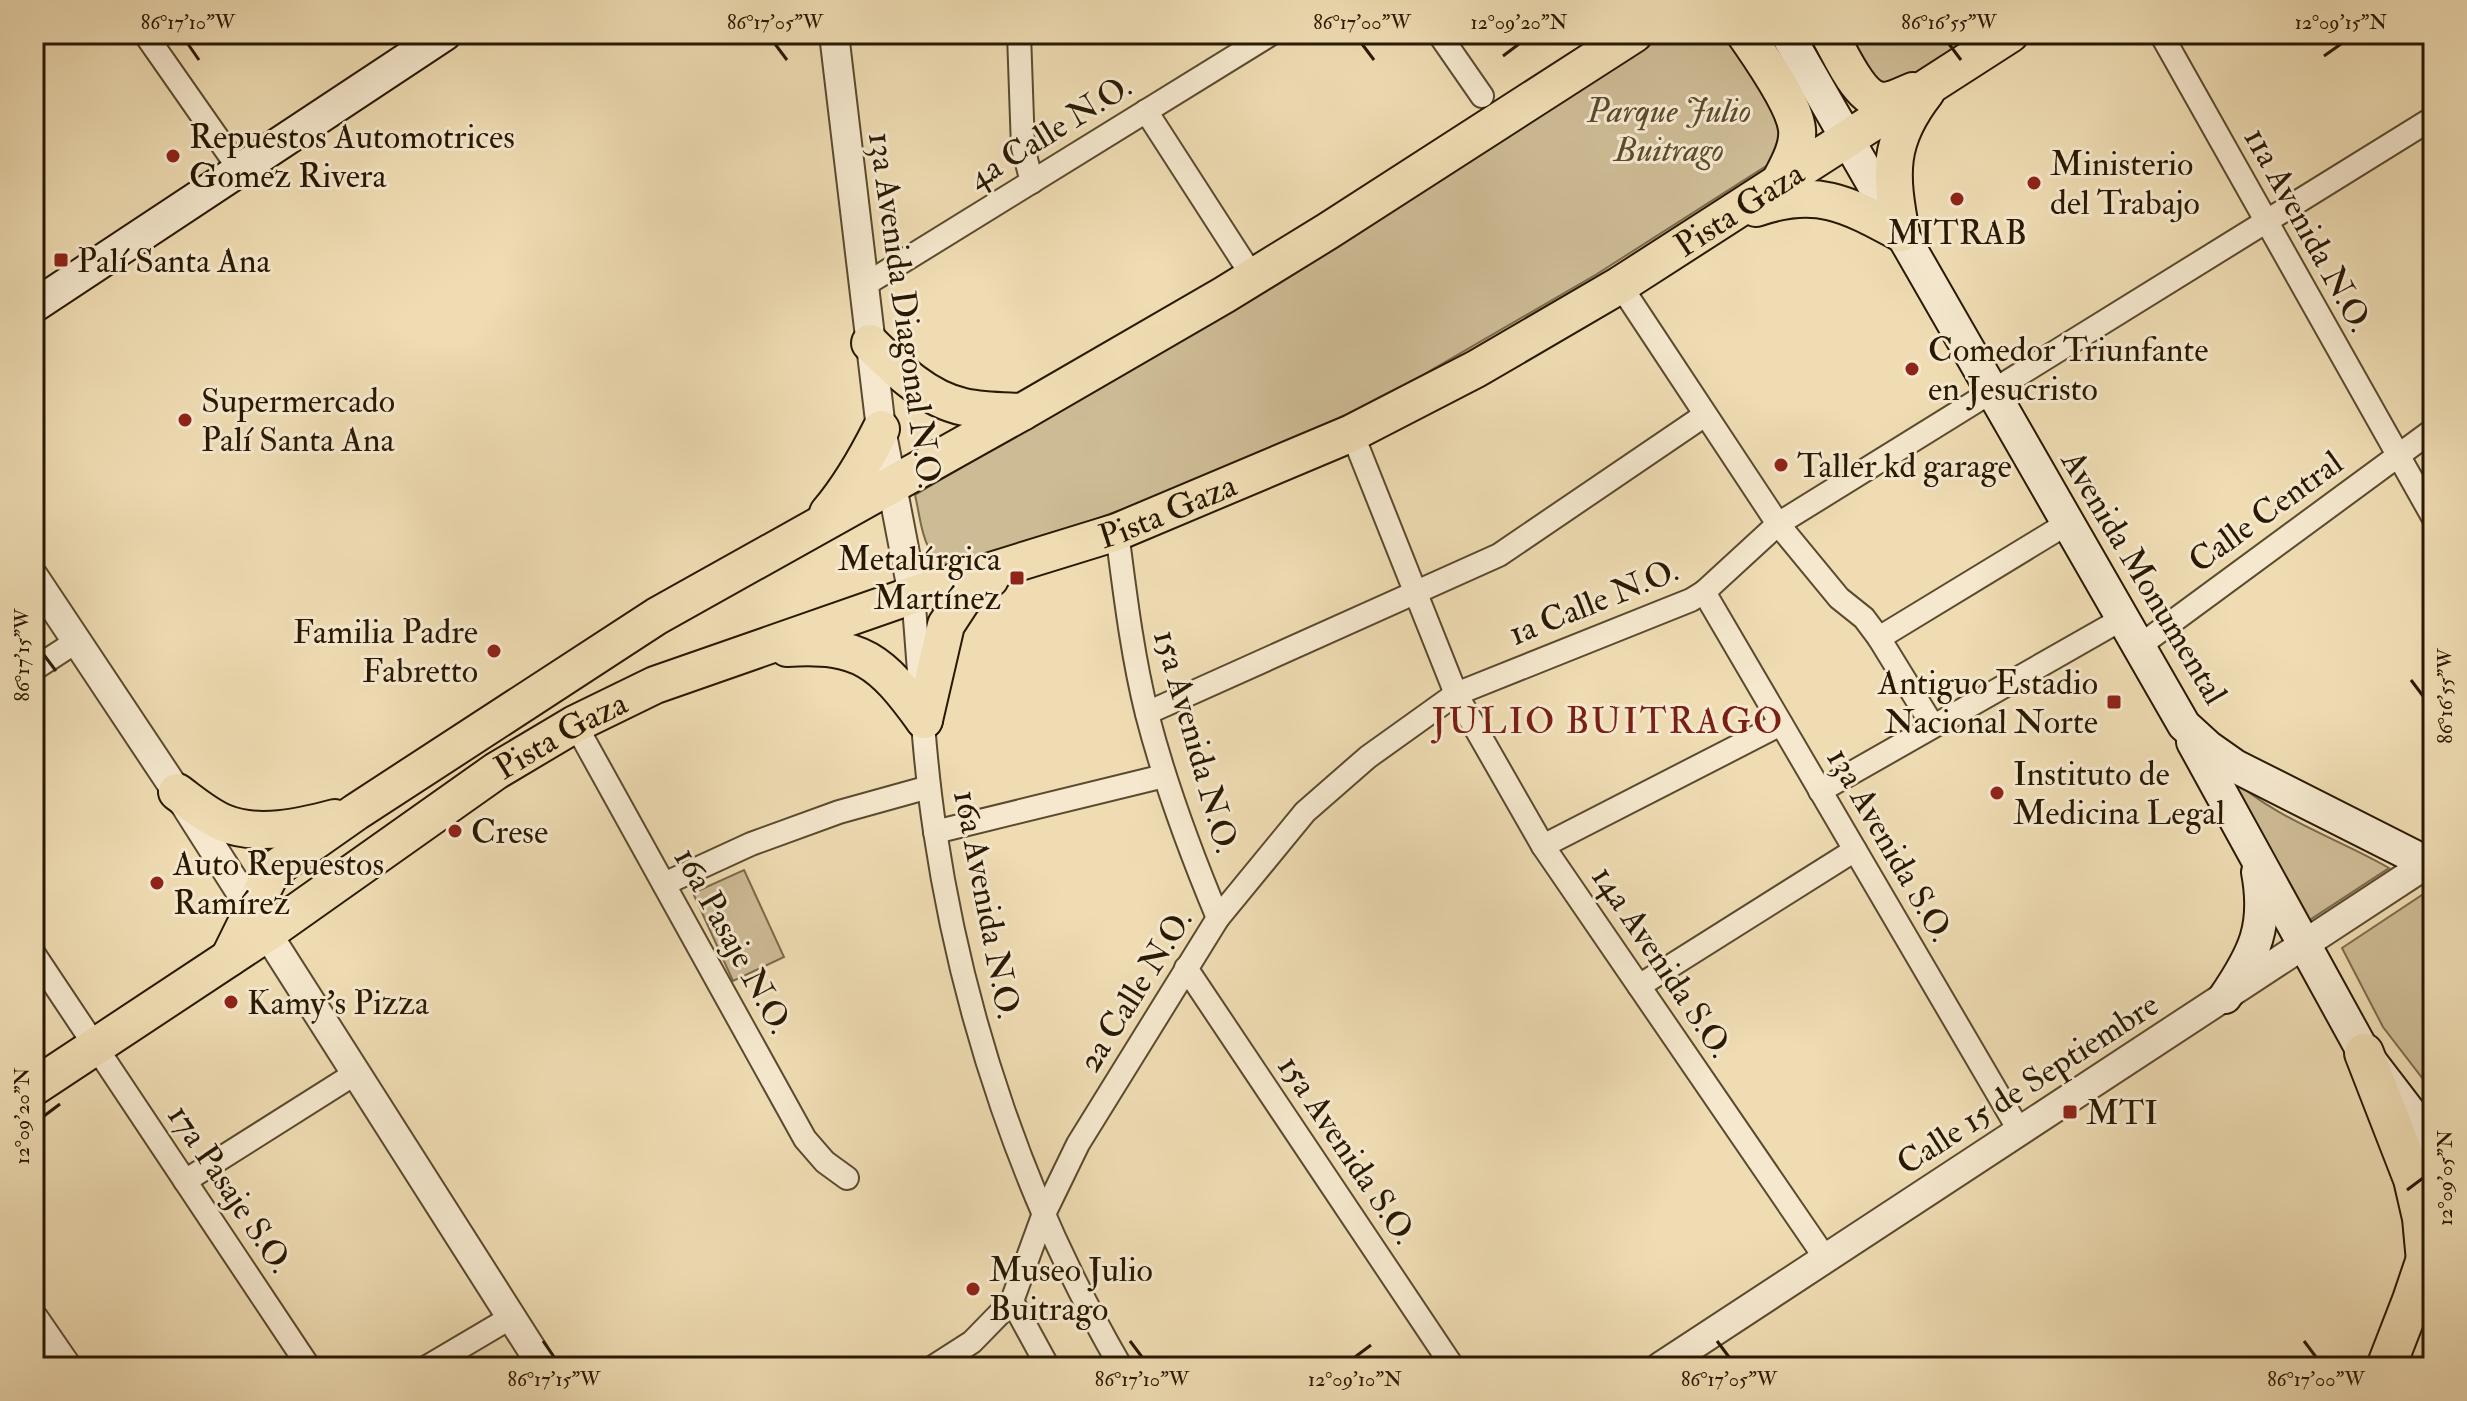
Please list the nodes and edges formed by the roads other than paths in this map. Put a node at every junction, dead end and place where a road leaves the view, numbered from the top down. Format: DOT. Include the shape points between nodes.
graph roads {
  1 [pos="145,34"];
  2 [pos="445,34"];
  3 [pos="834,34"];
  4 [pos="1019,34"];
  5 [pos="1271,34"];
  6 [pos="1439,34"];
  7 [pos="1634,34"];
  8 [pos="1745,34"];
  9 [pos="1787,34"];
  10 [pos="1829,34"];
  11 [pos="2010,34"];
  12 [pos="2161,34"];
  13 [pos="1933,83"];
  14 [pos="1482,96"];
  15 [pos="1146,111"];
  16 [pos="2433,118"];
  17 [pos="1847,139"];
  18 [pos="240,170"];
  19 [pos="1032,182"];
  20 [pos="1779,183"];
  21 [pos="1719,221"];
  22 [pos="2265,222"];
  23 [pos="1901,233"];
  24 [pos="1253,277"];
  25 [pos="1620,285"];
  26 [pos="863,286"];
  27 [pos="34,306"];
  28 [pos="870,343"];
  29 [pos="1992,391"];
  30 [pos="1022,412"];
  31 [pos="1705,415"];
  32 [pos="881,429"];
  33 [pos="2433,430"];
  34 [pos="1352,433"];
  35 [pos="2398,456"];
  36 [pos="892,485"];
  37 [pos="2433,517"];
  38 [pos="2068,523"];
  39 [pos="1778,524"];
  40 [pos="817,527"];
  41 [pos="1117,532"];
  42 [pos="1015,564"];
  43 [pos="34,577"];
  44 [pos="1415,592"];
  45 [pos="1704,592"];
  46 [pos="913,595"];
  47 [pos="2122,619"];
  48 [pos="1879,638"];
  49 [pos="77,641"];
  50 [pos="2138,647"];
  51 [pos="757,650"];
  52 [pos="34,669"];
  53 [pos="1456,694"];
  54 [pos="1147,713"];
  55 [pos="924,720"];
  56 [pos="575,724"];
  57 [pos="1781,724"];
  58 [pos="2184,725"];
  59 [pos="1933,726"];
  60 [pos="1164,776"];
  61 [pos="929,787"];
  62 [pos="1820,791"];
  63 [pos="177,792"];
  64 [pos="356,812"];
  65 [pos="935,832"];
  66 [pos="1543,846"];
  67 [pos="2251,846"];
  68 [pos="1855,850"];
  69 [pos="2431,863"];
  70 [pos="664,884"];
  71 [pos="1218,918"];
  72 [pos="259,921"];
  73 [pos="2304,944"];
  74 [pos="34,954"];
  75 [pos="1186,968"];
  76 [pos="1639,986"];
  77 [pos="2225,997"];
  78 [pos="96,1047"];
  79 [pos="2364,1053"];
  80 [pos="356,1073"];
  81 [pos="34,1087"];
  82 [pos="2019,1130"];
  83 [pos="2433,1143"];
  84 [pos="847,1178"];
  85 [pos="185,1181"];
  86 [pos="1043,1216"];
  87 [pos="2430,1250"];
  88 [pos="1826,1259"];
  89 [pos="1012,1301"];
  90 [pos="510,1318"];
  91 [pos="34,1319"];
  92 [pos="2433,1319"];
  93 [pos="67,1367"];
  94 [pos="309,1367"];
  95 [pos="427,1367"];
  96 [pos="543,1367"];
  97 [pos="933,1367"];
  98 [pos="1048,1367"];
  99 [pos="1121,1367"];
  100 [pos="1453,1367"];
  101 [pos="1660,1367"];
  102 [pos="2386,1367"];
  103 [pos="2394,1367"];
  1 -- 18 [label="street"];
  2 -- 18 [label="main road"];
  3 -- 26 [label="street, 13a Avenida Diagonal N.O."];
  4 -- 19 [label="street" via="1023,148"];
  5 -- 15 [label="street, 4a Calle N.O."];
  6 -- 14 [label="street"];
  7 -- 24 [label="main road, Pista Gaza"];
  8 -- 20 [label="main road" via="1786,99 1797,128 1795,147"];
  9 -- 17 [label="main road, Avenida Monumental"];
  10 -- 13 [label="main road" via="1860,89 1871,97 1894,99"];
  11 -- 13 [label="main road, Pista Gaza"];
  12 -- 22 [label="street, 11a Avenida N.O."];
  13 -- 17 [label="main road, Pista Gaza"];
  13 -- 23 [label="main road" via="1903,128 1895,153 1892,180"];
  15 -- 19 [label="street, 4a Calle N.O."];
  15 -- 24 [label="street"];
  16 -- 22 [label="street, 1a Calle N.O."];
  17 -- 20 [label="main road, Pista Gaza"];
  17 -- 23 [label="main road, Avenida Monumental"];
  18 -- 27 [label="main road"];
  19 -- 26 [label="street, 4a Calle N.O."];
  20 -- 21 [label="main road, Pista Gaza"];
  21 -- 23 [label="main road" via="1782,199 1806,198 1856,209"];
  21 -- 25 [label="main road, Pista Gaza"];
  22 -- 29 [label="street, 1a Calle N.O."];
  22 -- 35 [label="street, 11a Avenida N.O."];
  23 -- 29 [label="main road, Avenida Monumental"];
  24 -- 30 [label="main road, Pista Gaza"];
  25 -- 31 [label="street"];
  25 -- 34 [label="main road, Pista Gaza"];
  26 -- 28 [label="street, 13a Avenida Diagonal N.O."];
  28 -- 30 [label="main road" via="899,372 945,400 982,410"];
  28 -- 32 [label="street, 13a Avenida Diagonal N.O."];
  29 -- 38 [label="main road, Avenida Monumental"];
  29 -- 39 [label="street, 1a Calle N.O."];
  30 -- 36 [label="main road, Pista Gaza"];
  31 -- 39 [label="street"];
  31 -- 44 [label="street" via="1499,555"];
  32 -- 36 [label="street, 13a Avenida Diagonal N.O."];
  32 -- 40 [label="main road" via="864,464"];
  33 -- 35 [label="street, Calle Central"];
  34 -- 41 [label="main road, Pista Gaza"];
  34 -- 44 [label="street, 14a Avenida S.O."];
  35 -- 37 [label="street, 11a Avenida N.O."];
  35 -- 50 [label="street, Calle Central"];
  36 -- 40 [label="main road, Pista Gaza"];
  36 -- 46 [label="street, 13a Avenida Diagonal N.O."];
  38 -- 47 [label="main road, Avenida Monumental"];
  38 -- 48 [label="street"];
  39 -- 45 [label="street, 1a Calle N.O."];
  39 -- 48 [label="street"];
  40 -- 64 [label="main road, Pista Gaza" via="657,616"];
  41 -- 42 [label="main road, Pista Gaza"];
  41 -- 54 [label="street, 15a Avenida N.O." via="1128,623"];
  42 -- 46 [label="main road, Pista Gaza"];
  42 -- 55 [label="main road" via="963,599 950,616"];
  43 -- 49 [label="street"];
  44 -- 53 [label="street, 14a Avenida S.O."];
  44 -- 54 [label="street"];
  45 -- 53 [label="street, 1a Calle N.O."];
  45 -- 57 [label="street, 13a Avenida S.O."];
  46 -- 51 [label="main road, Pista Gaza"];
  46 -- 55 [label="street, 16a Avenida N.O."];
  47 -- 50 [label="main road, Avenida Monumental"];
  47 -- 59 [label="street"];
  48 -- 59 [label="street"];
  49 -- 52 [label="street"];
  49 -- 63 [label="street"];
  50 -- 58 [label="main road, Avenida Monumental"];
  51 -- 55 [label="main road" via="822,647 859,656 892,679"];
  51 -- 56 [label="main road, Pista Gaza" via="655,685"];
  53 -- 66 [label="street, 14a Avenida S.O."];
  53 -- 71 [label="street, 2a Calle N.O." via="1368,757 1305,812"];
  54 -- 60 [label="street, 15a Avenida N.O."];
  55 -- 61 [label="street, 16a Avenida N.O."];
  56 -- 70 [label="street, 16a Pasaje N.O."];
  56 -- 72 [label="main road, Pista Gaza"];
  57 -- 62 [label="street, 13a Avenida S.O."];
  57 -- 66 [label="street"];
  58 -- 67 [label="main road"];
  58 -- 69 [label="main road, Avenida Monumental" via="2254,777"];
  59 -- 62 [label="street"];
  60 -- 65 [label="street"];
  60 -- 71 [label="street, 15a Avenida N.O."];
  61 -- 65 [label="street, 16a Avenida N.O."];
  61 -- 70 [label="street" via="751,844"];
  62 -- 68 [label="street, 13a Avenida S.O."];
  63 -- 64 [label="main road" via="241,828 295,828"];
  63 -- 72 [label="street"];
  64 -- 72 [label="main road, Pista Gaza" via="272,871"];
  65 -- 86 [label="street, 16a Avenida N.O." via="959,963 995,1092"];
  66 -- 76 [label="street, 14a Avenida S.O."];
  67 -- 73 [label="main road"];
  67 -- 77 [label="main road" via="2262,920 2254,951"];
  68 -- 76 [label="street"];
  68 -- 82 [label="street, 13a Avenida S.O."];
  69 -- 73 [label="street, Calle 15 de Septiembre"];
  70 -- 84 [label="street, 16a Pasaje N.O." via="805,1139"];
  71 -- 75 [label="street, 2a Calle N.O."];
  72 -- 78 [label="main road, Pista Gaza" via="229,958"];
  72 -- 80 [label="street"];
  73 -- 77 [label="street, Calle 15 de Septiembre"];
  73 -- 79 [label="main road"];
  74 -- 78 [label="street, 17a Pasaje S.O."];
  75 -- 86 [label="street, 2a Calle N.O." via="1078,1144"];
  75 -- 100 [label="street, 15a Avenida S.O."];
  76 -- 88 [label="street, 14a Avenida S.O."];
  77 -- 82 [label="street, Calle 15 de Septiembre"];
  78 -- 81 [label="main road"];
  78 -- 85 [label="street, 17a Pasaje S.O."];
  79 -- 83 [label="main road"];
  79 -- 87 [label="highway" via="2413,1179"];
  80 -- 85 [label="street"];
  80 -- 90 [label="street"];
  82 -- 88 [label="street, Calle 15 de Septiembre"];
  85 -- 94 [label="street, 17a Pasaje S.O."];
  86 -- 89 [label="street, 2a Calle N.O."];
  86 -- 99 [label="street, 16a Avenida N.O."];
  87 -- 102 [label="highway"];
  88 -- 101 [label="street, Calle 15 de Septiembre"];
  89 -- 97 [label="street, 2a Calle N.O." via="972,1342"];
  89 -- 98 [label="street"];
  90 -- 95 [label="street"];
  90 -- 96 [label="street"];
  91 -- 93 [label="street"];
  92 -- 103 [label="highway"];
}
